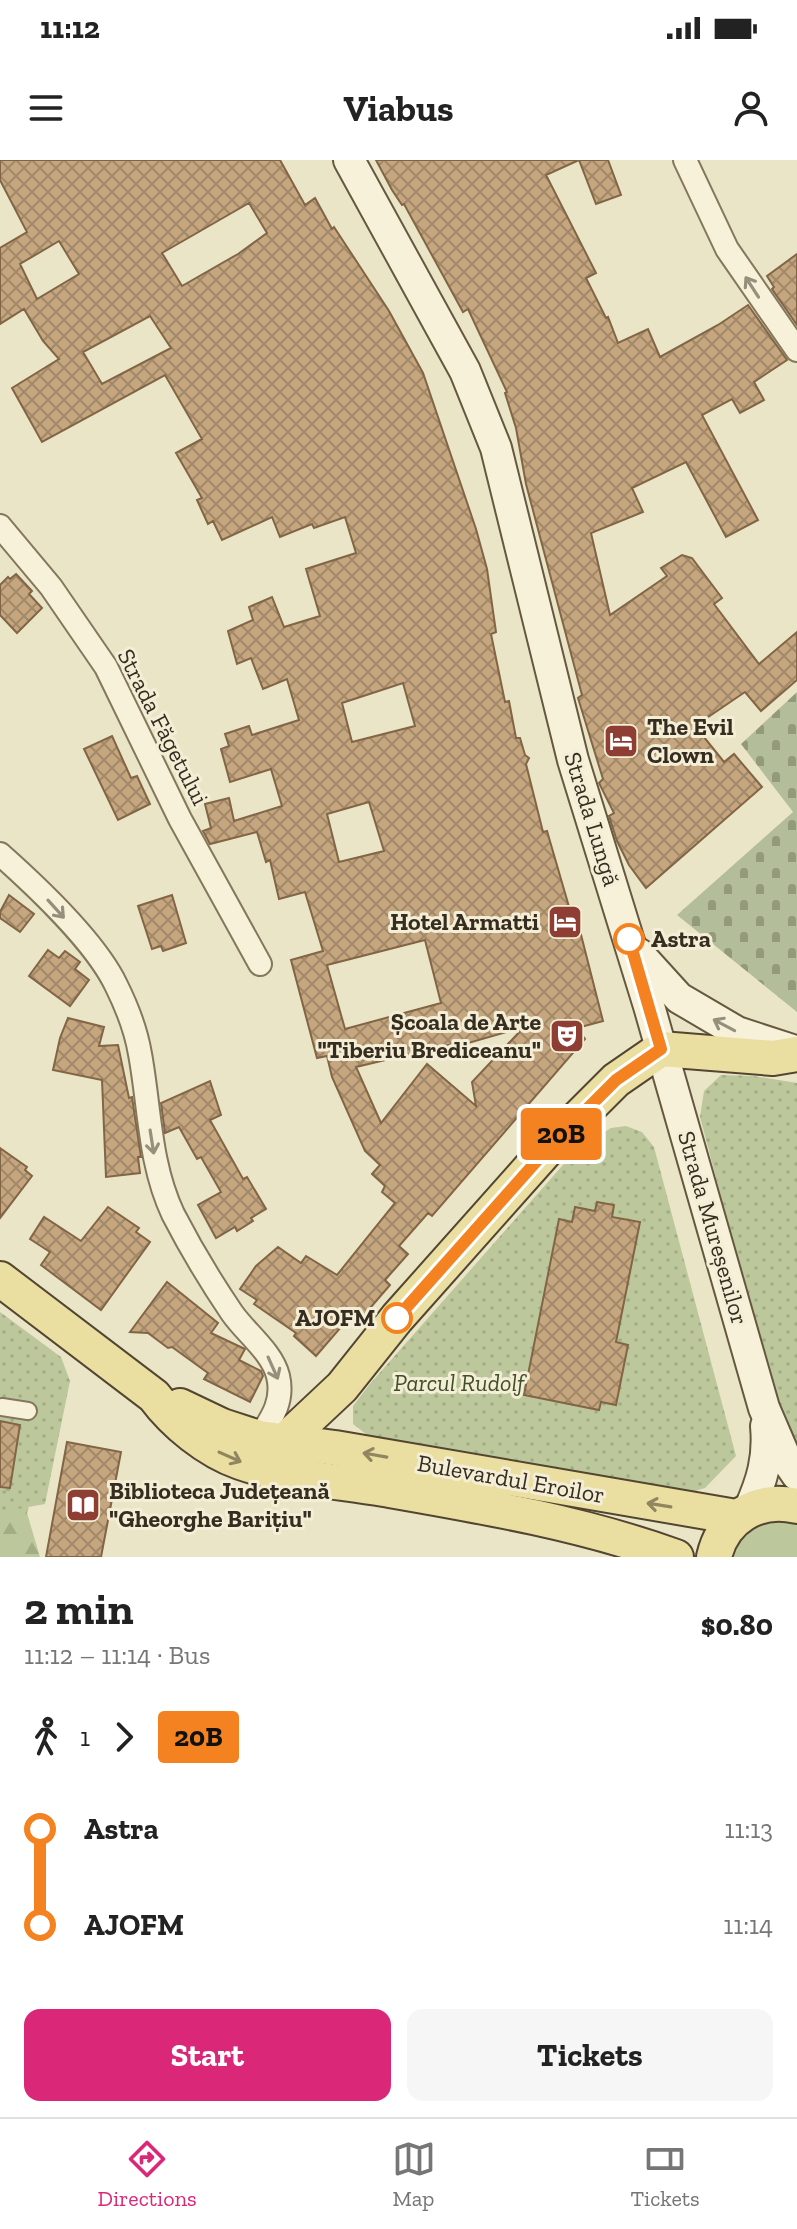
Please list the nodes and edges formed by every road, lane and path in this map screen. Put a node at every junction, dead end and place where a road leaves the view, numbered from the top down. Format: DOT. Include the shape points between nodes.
graph roads {
  1 [pos="349,160"];
  2 [pos="685,160"];
  3 [pos="797,350"];
  4 [pos="0,526"];
  5 [pos="0,854"];
  6 [pos="630,943"];
  7 [pos="260,964"];
  8 [pos="661,1049"];
  9 [pos="797,1053"];
  10 [pos="0,1279"];
  11 [pos="342,1387"];
  12 [pos="2,1407"];
  13 [pos="764,1408"];
  14 [pos="28,1411"];
  15 [pos="335,1448"];
  16 [pos="272,1450"];
  17 [pos="797,1475"];
  18 [pos="341,1482"];
  19 [pos="797,1506"];
  20 [pos="742,1513"];
  21 [pos="676,1557"];
  22 [pos="714,1557"];
  1 -- 6 [label="main road, Strada Lungă" via="465,371 496,448 573,760"];
  3 -- 2 [label="street, one-way" via="727,249"];
  4 -- 7 [label="street, Strada Făgetului" via="51,587 106,667 180,819"];
  5 -- 16 [label="street, one-way" via="94,951 115,983 137,1041 164,1193 232,1314 268,1356 278,1377"];
  6 -- 8 [label="main road, Strada Lungă"];
  9 -- 6 [label="main road, one-way" via="737,1032 679,998"];
  8 -- 9 [label="main road" via="773,1058"];
  8 -- 11 [label="main road" via="616,1080 550,1146"];
  8 -- 13 [label="main road, Strada Mureșenilor"];
  10 -- 16 [label="main road" via="217,1451 240,1462"];
  11 -- 15 [label="main road"];
  11 -- 16 [label="main road"];
  12 -- 14 [label="street"];
  13 -- 17 [label="main road, Strada Mureșenilor"];
  13 -- 20 [label="main road, Strada Mureșenilor" via="768,1450 760,1485"];
  15 -- 16 [label="main road, Bulevardul Eroilor"];
  15 -- 18 [label="main road"];
  20 -- 15 [label="main road, Bulevardul Eroilor, one-way"];
  16 -- 18 [label="main road, Bulevardul Eroilor"];
  18 -- 21 [label="main road, Bulevardul Eroilor" via="572,1526"];
  19 -- 20 [label="main road, Bulevardul Eroilor"];
  20 -- 22 [label="main road" via="720,1538"];
}
